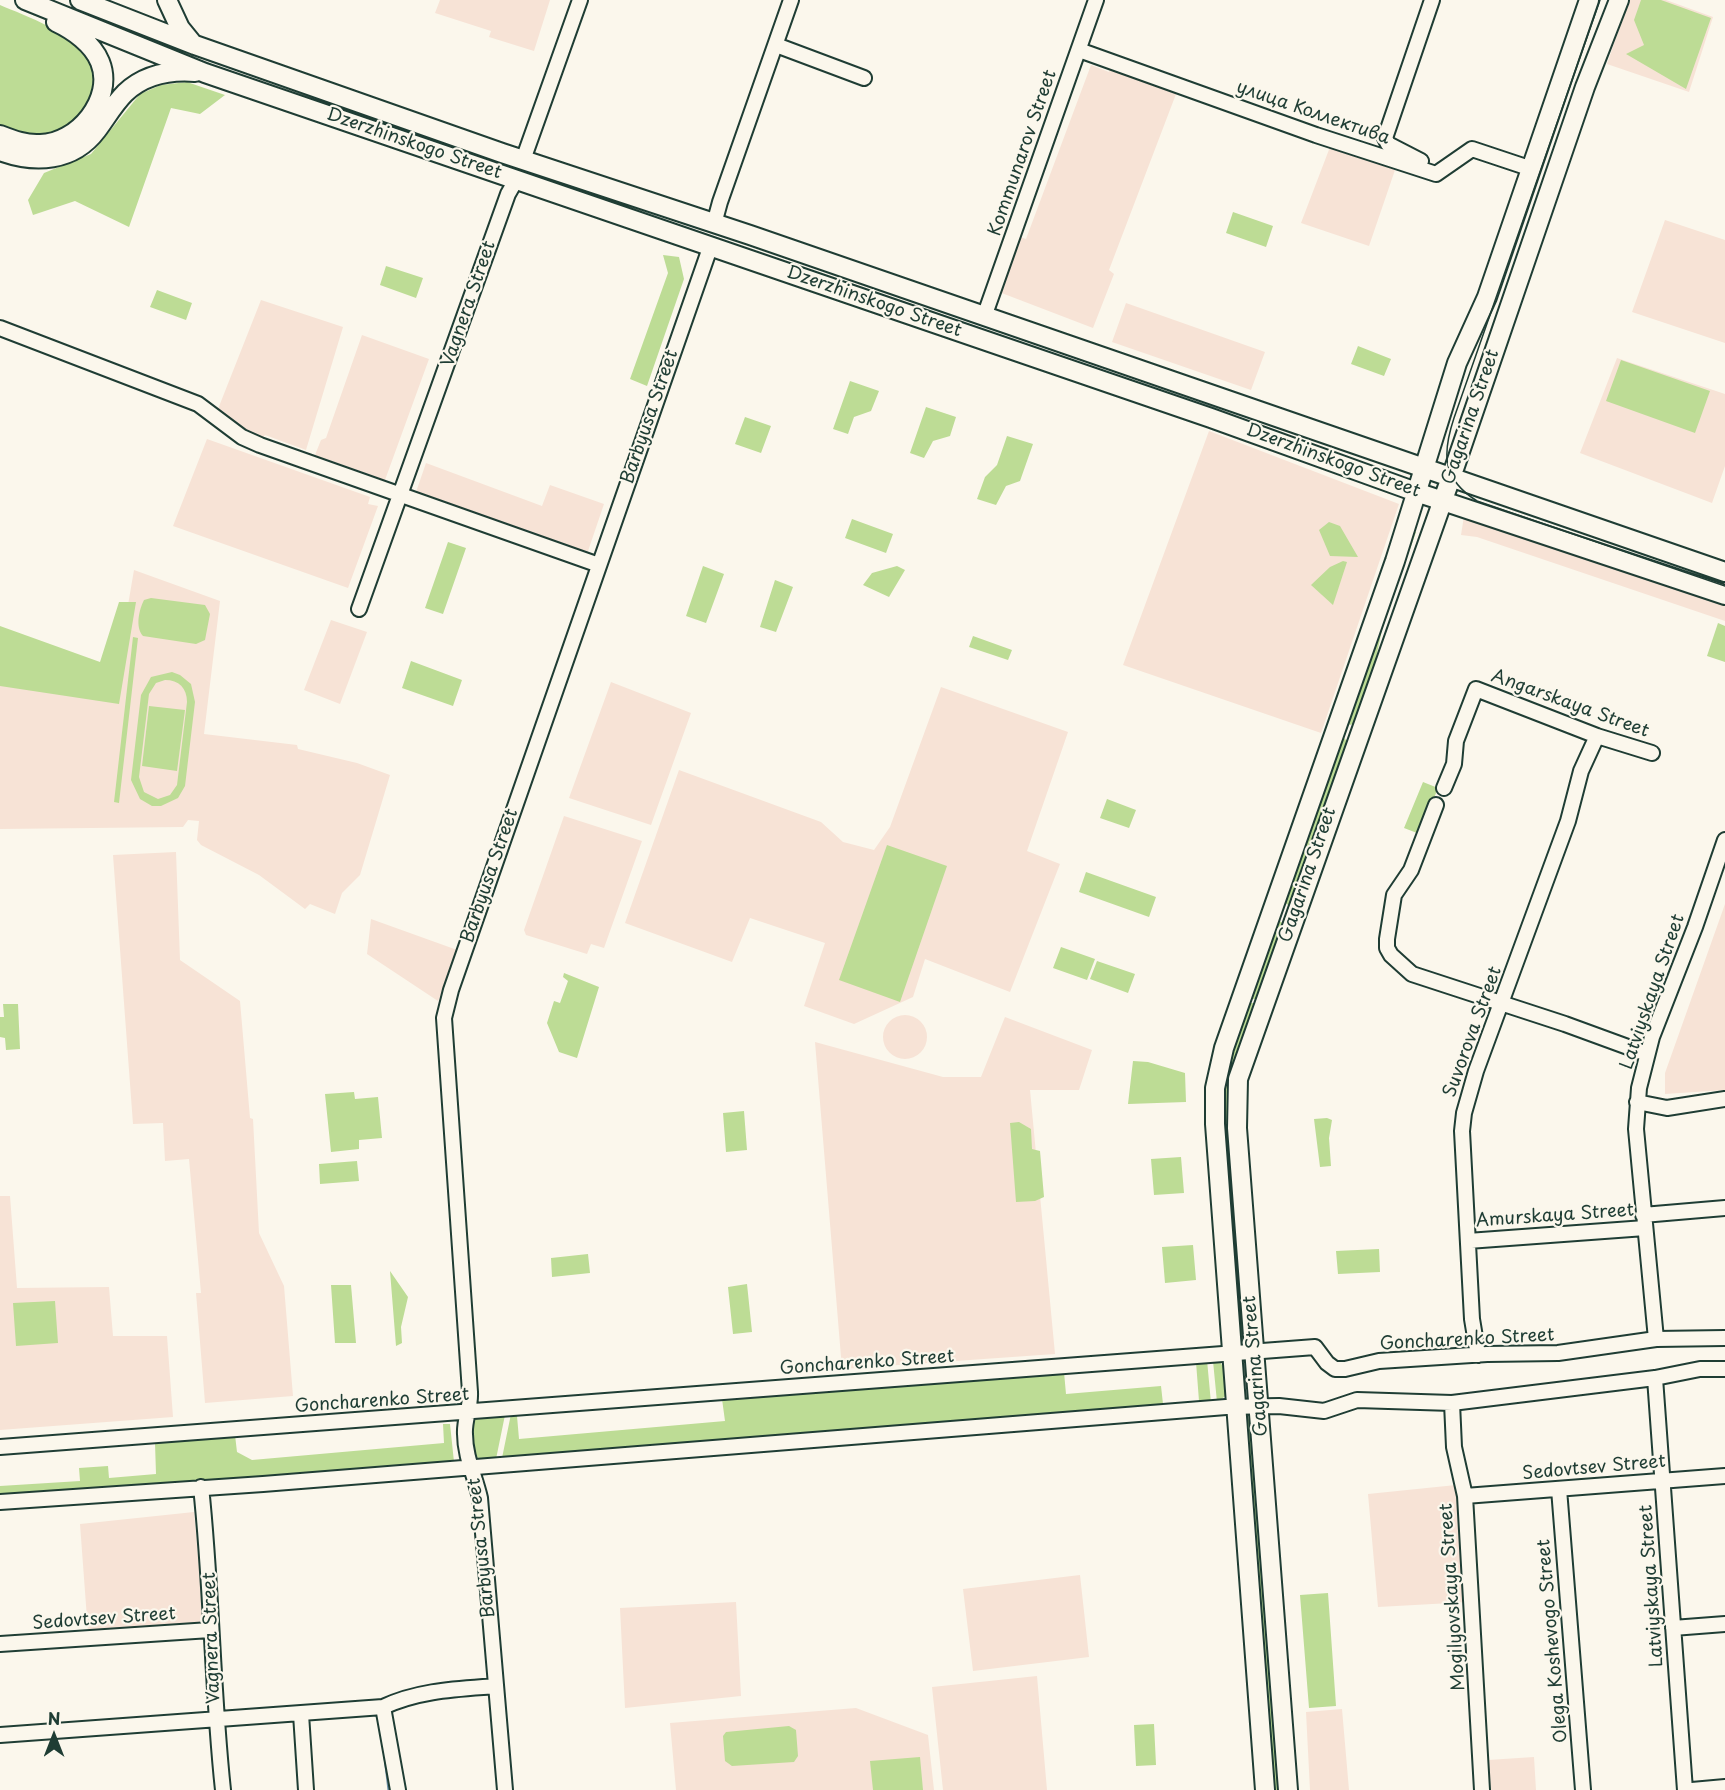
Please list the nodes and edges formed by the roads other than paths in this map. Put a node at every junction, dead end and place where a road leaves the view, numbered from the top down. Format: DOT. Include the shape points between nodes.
graph roads {
  1 [pos="15,0"];
  2 [pos="26,0"];
  3 [pos="80,0"];
  4 [pos="167,0"];
  5 [pos="580,0"];
  6 [pos="791,0"];
  7 [pos="1096,0"];
  8 [pos="1432,0"];
  9 [pos="1589,0"];
  10 [pos="1619,0"];
  11 [pos="195,45"];
  12 [pos="776,45"];
  13 [pos="1078,50"];
  14 [pos="205,73"];
  15 [pos="864,78"];
  16 [pos="0,135"];
  17 [pos="0,151"];
  18 [pos="524,160"];
  19 [pos="1532,169"];
  20 [pos="1440,171"];
  21 [pos="516,180"];
  22 [pos="714,224"];
  23 [pos="711,245"];
  24 [pos="984,317"];
  25 [pos="0,328"];
  26 [pos="975,337"];
  27 [pos="1095,356"];
  28 [pos="1088,376"];
  29 [pos="1423,469"];
  30 [pos="1450,479"];
  31 [pos="1416,492"];
  32 [pos="400,496"];
  33 [pos="1442,500"];
  34 [pos="598,565"];
  35 [pos="1725,572"];
  36 [pos="1725,595"];
  37 [pos="359,609"];
  38 [pos="1336,727"];
  39 [pos="1358,735"];
  40 [pos="1597,736"];
  41 [pos="1652,753"];
  42 [pos="1444,788"];
  43 [pos="1436,805"];
  44 [pos="1725,840"];
  45 [pos="1272,910"];
  46 [pos="1293,917"];
  47 [pos="1502,1003"];
  48 [pos="1647,1054"];
  49 [pos="1725,1099"];
  50 [pos="1637,1102"];
  51 [pos="1725,1208"];
  52 [pos="1644,1221"];
  53 [pos="1468,1241"];
  54 [pos="1725,1338"];
  55 [pos="1656,1339"];
  56 [pos="1254,1352"];
  57 [pos="1232,1354"];
  58 [pos="1478,1355"];
  59 [pos="1725,1369"];
  60 [pos="1655,1378"];
  61 [pos="1452,1402"];
  62 [pos="1259,1405"];
  63 [pos="1236,1406"];
  64 [pos="469,1412"];
  65 [pos="0,1448"];
  66 [pos="472,1466"];
  67 [pos="1725,1476"];
  68 [pos="1662,1481"];
  69 [pos="201,1487"];
  70 [pos="1559,1489"];
  71 [pos="1465,1496"];
  72 [pos="0,1502"];
  73 [pos="1725,1624"];
  74 [pos="1673,1628"];
  75 [pos="210,1630"];
  76 [pos="0,1644"];
  77 [pos="496,1686"];
  78 [pos="383,1707"];
  79 [pos="300,1714"];
  80 [pos="215,1720"];
  81 [pos="0,1734"];
  82 [pos="1725,1786"];
  83 [pos="223,1790"];
  84 [pos="306,1790"];
  85 [pos="398,1790"];
  86 [pos="506,1790"];
  87 [pos="1265,1790"];
  88 [pos="1288,1790"];
  89 [pos="1482,1790"];
  90 [pos="1584,1790"];
  91 [pos="1685,1790"];
  92 [pos="1692,1790"];
  1 -- 16 [label="main road" via="86,42 100,61 102,86 89,116 63,139 35,144"];
  2 -- 14 [label="main road, Dzerzhinskogo Street"];
  3 -- 11 [label="main road, Dzerzhinskogo Street"];
  4 -- 11 [label="main road" via="180,28"];
  5 -- 18 [label="street, Vagnera Street"];
  6 -- 12 [label="street, Barbyusa Street"];
  7 -- 13 [label="street, Kommunarov Street"];
  8 -- 20 [label="street" via="1385,138 1388,144"];
  9 -- 19 [label="main road, Gagarina Street"];
  10 -- 30 [label="main road, Gagarina Street" via="1585,87"];
  11 -- 18 [label="main road, Dzerzhinskogo Street"];
  12 -- 15 [label="street"];
  12 -- 22 [label="street, Barbyusa Street"];
  13 -- 20 [label="street, улица Коллектива" via="1316,135 1436,174"];
  13 -- 24 [label="street, Kommunarov Street"];
  14 -- 17 [label="main road" via="173,71 141,82 122,97 88,141 70,152 38,160"];
  14 -- 21 [label="main road, Dzerzhinskogo Street"];
  18 -- 21 [label="main road, Vagnera Street"];
  18 -- 22 [label="main road, Dzerzhinskogo Street"];
  19 -- 20 [label="street" via="1472,149"];
  19 -- 29 [label="main road, Gagarina Street" via="1487,297 1457,363"];
  21 -- 23 [label="main road, Dzerzhinskogo Street"];
  21 -- 32 [label="street, Vagnera Street"];
  22 -- 23 [label="main road, Barbyusa Street"];
  22 -- 24 [label="main road, Dzerzhinskogo Street"];
  23 -- 26 [label="main road, Dzerzhinskogo Street"];
  23 -- 34 [label="street, Barbyusa Street"];
  24 -- 26 [label="main road"];
  24 -- 27 [label="main road, Dzerzhinskogo Street"];
  25 -- 32 [label="street" via="198,404 242,437 260,445"];
  26 -- 28 [label="main road, Dzerzhinskogo Street"];
  27 -- 28 [label="main road"];
  27 -- 29 [label="main road, Dzerzhinskogo Street"];
  28 -- 31 [label="main road, Dzerzhinskogo Street"];
  29 -- 30 [label="main road, Dzerzhinskogo Street"];
  29 -- 31 [label="main road, Gagarina Street"];
  30 -- 33 [label="main road, Gagarina Street"];
  30 -- 35 [label="main road, Dzerzhinskogo Street"];
  31 -- 33 [label="main road, Dzerzhinskogo Street"];
  31 -- 38 [label="main road, Gagarina Street"];
  32 -- 34 [label="street"];
  32 -- 37 [label="street, Vagnera Street"];
  33 -- 36 [label="main road, Dzerzhinskogo Street"];
  33 -- 39 [label="main road, Gagarina Street"];
  34 -- 64 [label="street, Barbyusa Street" via="445,1010"];
  38 -- 39 [label="main road"];
  38 -- 45 [label="main road, Gagarina Street"];
  39 -- 46 [label="main road, Gagarina Street"];
  40 -- 41 [label="street, Angarskaya Street"];
  40 -- 42 [label="street, Angarskaya Street" via="1476,689 1456,741 1455,764"];
  40 -- 47 [label="street, Suvorova Street" via="1581,771 1568,821"];
  43 -- 47 [label="street" via="1411,870 1394,895 1387,948 1412,974"];
  44 -- 48 [label="street, Latviyskaya Street"];
  45 -- 46 [label="main road"];
  45 -- 57 [label="main road, Gagarina Street" via="1224,1048 1215,1088"];
  46 -- 56 [label="main road, Gagarina Street" via="1236,1088"];
  47 -- 48 [label="street"];
  47 -- 53 [label="street, Suvorova Street" via="1464,1113"];
  48 -- 50 [label="street, Latviyskaya Street"];
  49 -- 50 [label="street" via="1667,1108"];
  50 -- 52 [label="street, Latviyskaya Street"];
  51 -- 52 [label="street, Amurskaya Street"];
  52 -- 53 [label="street, Amurskaya Street"];
  52 -- 55 [label="street, Latviyskaya Street"];
  53 -- 58 [label="street, Suvorova Street"];
  54 -- 55 [label="street, Goncharenko Street"];
  55 -- 58 [label="street, Goncharenko Street" via="1587,1351"];
  56 -- 57 [label="street, Goncharenko Street"];
  56 -- 58 [label="street, Goncharenko Street" via="1315,1347 1335,1369 1379,1361"];
  56 -- 62 [label="main road, Gagarina Street"];
  57 -- 63 [label="main road, Gagarina Street"];
  57 -- 64 [label="street, Goncharenko Street"];
  59 -- 60 [label="street" via="1700,1369"];
  60 -- 61 [label="street"];
  60 -- 68 [label="street, Latviyskaya Street"];
  61 -- 62 [label="street" via="1357,1400 1324,1411"];
  61 -- 71 [label="street, Mogilyovskaya Street" via="1454,1447"];
  62 -- 63 [label="street"];
  62 -- 88 [label="main road, Gagarina Street"];
  63 -- 66 [label="street"];
  63 -- 87 [label="main road, Gagarina Street"];
  64 -- 65 [label="street, Goncharenko Street"];
  64 -- 66 [label="street, Barbyusa Street" via="465,1425 466,1454"];
  66 -- 69 [label="street"];
  66 -- 77 [label="street, Barbyusa Street" via="480,1498"];
  67 -- 68 [label="street, Sedovtsev Street"];
  68 -- 70 [label="street, Sedovtsev Street"];
  68 -- 74 [label="street, Latviyskaya Street"];
  69 -- 72 [label="street"];
  69 -- 75 [label="street, Vagnera Street" via="208,1548"];
  70 -- 71 [label="street, Sedovtsev Street"];
  70 -- 90 [label="street, Olega Koshevogo Street"];
  71 -- 89 [label="street, Mogilyovskaya Street"];
  73 -- 74 [label="street"];
  74 -- 91 [label="street, Latviyskaya Street"];
  75 -- 76 [label="street, Sedovtsev Street"];
  75 -- 80 [label="street, Vagnera Street"];
  77 -- 78 [label="street" via="442,1690"];
  77 -- 86 [label="street, Barbyusa Street"];
  78 -- 79 [label="street"];
  78 -- 85 [label="street"];
  79 -- 80 [label="street"];
  79 -- 84 [label="street"];
  80 -- 81 [label="street"];
  80 -- 83 [label="street, Vagnera Street"];
  82 -- 92 [label="street"];
}
